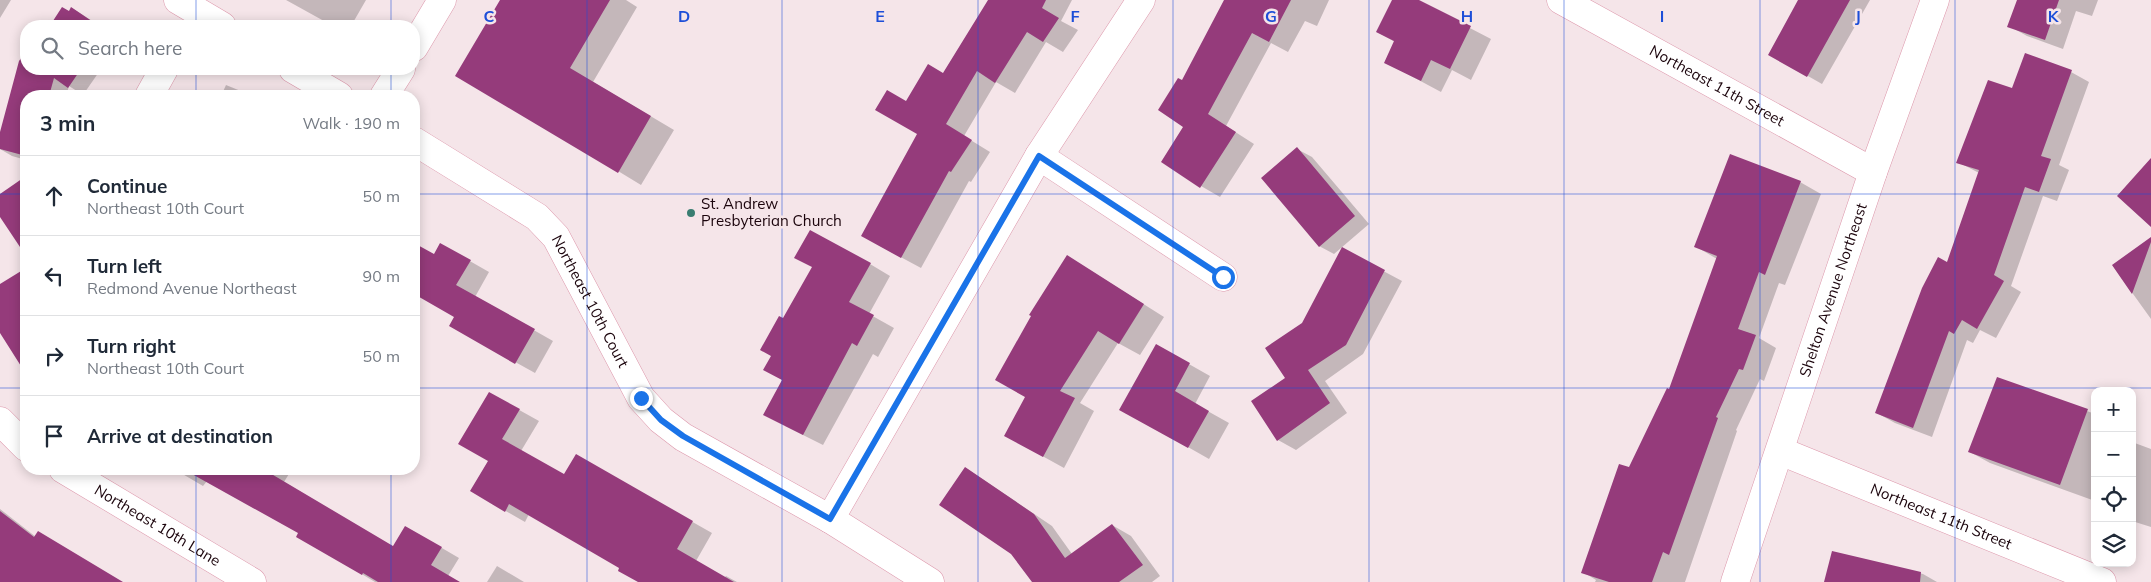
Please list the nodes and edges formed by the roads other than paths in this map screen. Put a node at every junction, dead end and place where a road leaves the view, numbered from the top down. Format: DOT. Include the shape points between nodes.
graph roads {
  1 [pos="442,0"];
  2 [pos="1141,0"];
  3 [pos="1561,0"];
  4 [pos="1935,0"];
  5 [pos="187,12"];
  6 [pos="207,20"];
  7 [pos="420,37"];
  8 [pos="161,75"];
  9 [pos="303,75"];
  10 [pos="396,75"];
  11 [pos="152,90"];
  12 [pos="329,90"];
  13 [pos="388,90"];
  14 [pos="420,145"];
  15 [pos="1039,156"];
  16 [pos="1873,172"];
  17 [pos="1223,277"];
  18 [pos="0,421"];
  19 [pos="20,441"];
  20 [pos="1780,451"];
  21 [pos="73,475"];
  22 [pos="830,519"];
  23 [pos="252,582"];
  24 [pos="930,582"];
  25 [pos="1735,582"];
  26 [pos="2102,582"];
  1 -- 7 [label="street"];
  2 -- 15 [label="street"];
  3 -- 16 [label="street, Northeast 11th Street"];
  4 -- 16 [label="street, Shelton Avenue Northeast"];
  5 -- 6 [label="street"];
  8 -- 11 [label="street"];
  9 -- 12 [label="street"];
  10 -- 13 [label="street"];
  14 -- 22 [label="street, Northeast 10th Court" via="537,217 556,237 622,366 641,398 661,420 683,436"];
  15 -- 17 [label="street"];
  15 -- 22 [label="street"];
  16 -- 20 [label="street, Shelton Avenue Northeast"];
  18 -- 19 [label="street"];
  20 -- 25 [label="street, Shelton Avenue Northeast"];
  20 -- 26 [label="street, Northeast 11th Street"];
  21 -- 23 [label="street, Northeast 10th Lane"];
  22 -- 24 [label="street, Northeast 10th Court"];
}
